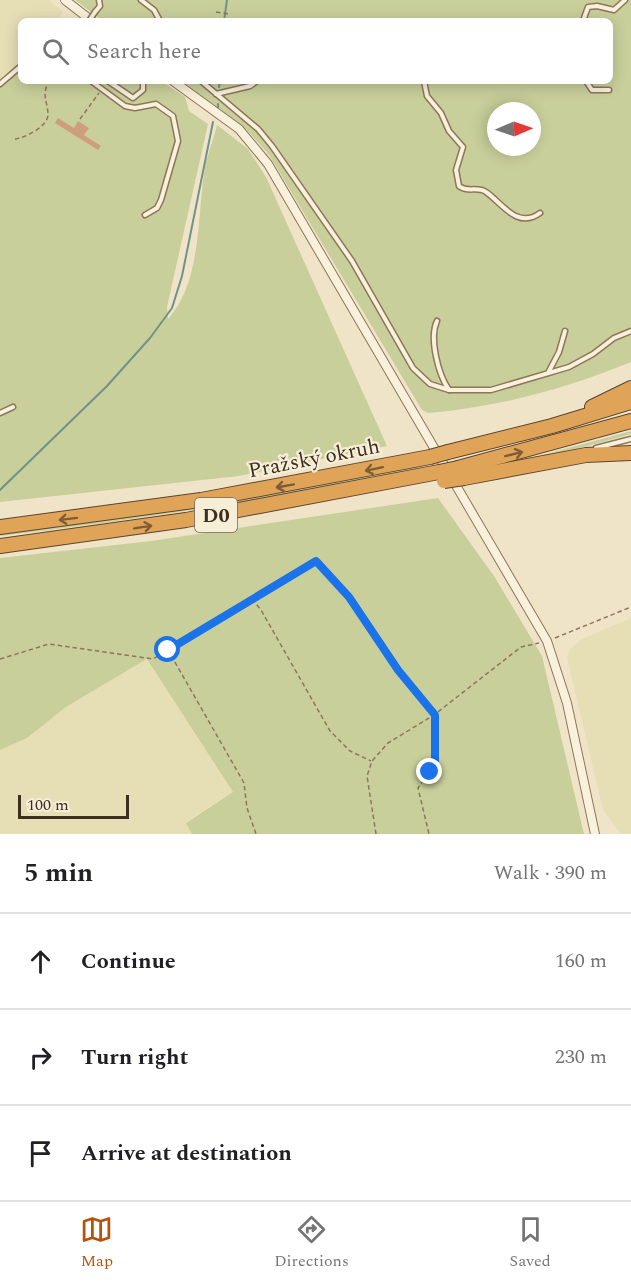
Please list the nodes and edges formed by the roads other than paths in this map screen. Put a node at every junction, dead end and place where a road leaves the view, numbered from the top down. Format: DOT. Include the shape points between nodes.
graph roads {
  1 [pos="65,0"];
  2 [pos="99,0"];
  3 [pos="141,0"];
  4 [pos="625,0"];
  5 [pos="86,18"];
  6 [pos="92,18"];
  7 [pos="158,18"];
  8 [pos="584,18"];
  9 [pos="18,69"];
  10 [pos="0,84"];
  11 [pos="95,84"];
  12 [pos="112,84"];
  13 [pos="142,84"];
  14 [pos="177,84"];
  15 [pos="204,84"];
  16 [pos="253,84"];
  17 [pos="425,84"];
  18 [pos="588,84"];
  19 [pos="609,90"];
  20 [pos="216,94"];
  21 [pos="540,213"];
  22 [pos="145,215"];
  23 [pos="437,321"];
  24 [pos="565,331"];
  25 [pos="631,331"];
  26 [pos="549,373"];
  27 [pos="631,388"];
  28 [pos="448,390"];
  29 [pos="631,402"];
  30 [pos="13,407"];
  31 [pos="0,413"];
  32 [pos="631,422"];
  33 [pos="552,426"];
  34 [pos="631,439"];
  35 [pos="631,453"];
  36 [pos="461,473"];
  37 [pos="0,527"];
  38 [pos="0,546"];
  39 [pos="595,834"];
  1 -- 5 [label="street"];
  2 -- 6 [label="lane, bridge" via="100,6"];
  3 -- 7 [label="lane"];
  4 -- 8 [label="lane" via="614,10 588,7"];
  9 -- 10 [label="lane"];
  11 -- 22 [label="lane" via="130,108 160,105 175,120 178,141 160,205"];
  12 -- 13 [label="lane" via="133,98 143,90"];
  14 -- 39 [label="street" via="239,129 268,164 547,641 567,703"];
  15 -- 20 [label="lane"];
  16 -- 20 [label="lane"];
  17 -- 21 [label="lane" via="427,96 463,147 456,170 459,186 486,192 511,214 530,217"];
  18 -- 19 [label="lane" via="592,90"];
  20 -- 28 [label="lane" via="272,146 352,261 413,368 430,384"];
  23 -- 28 [label="lane" via="433,337"];
  24 -- 26 [label="lane"];
  25 -- 26 [label="lane" via="606,342 580,362"];
  26 -- 28 [label="lane" via="491,390"];
  27 -- 33 [label="highway"];
  29 -- 33 [label="highway, Pražský okruh / D0"];
  30 -- 31 [label="lane"];
  36 -- 32 [label="highway, Pražský okruh / D0, one-way"];
  33 -- 37 [label="highway, Pražský okruh / D0, one-way, bridge" via="430,457 210,499"];
  34 -- 36 [label="lane"];
  35 -- 36 [label="highway" via="586,455"];
  38 -- 36 [label="highway, Pražský okruh / D0, one-way, bridge" via="125,530"];
}
